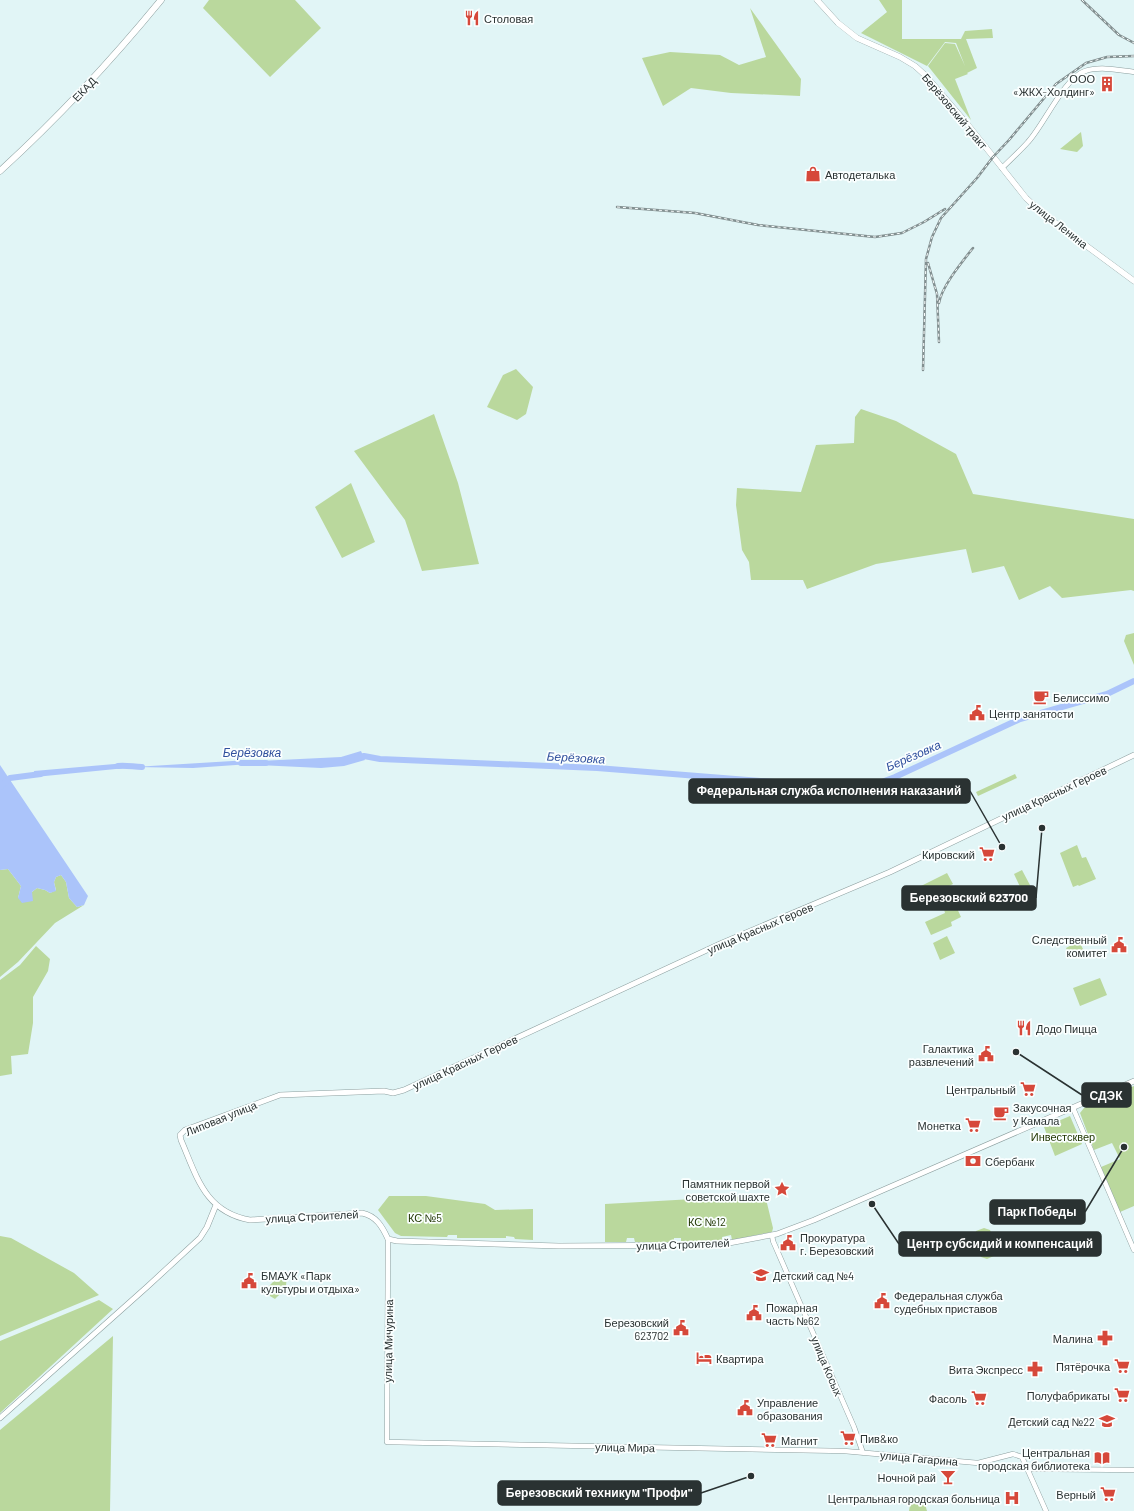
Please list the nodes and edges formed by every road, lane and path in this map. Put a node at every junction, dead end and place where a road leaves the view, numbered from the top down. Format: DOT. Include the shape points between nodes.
graph roads {
  1 [pos="161,0"];
  2 [pos="817,0"];
  3 [pos="1134,72"];
  4 [pos="993,156"];
  5 [pos="1002,168"];
  6 [pos="0,171"];
  7 [pos="1134,281"];
  8 [pos="1134,755"];
  9 [pos="1134,1081"];
  10 [pos="294,1095"];
  11 [pos="1073,1108"];
  12 [pos="216,1205"];
  13 [pos="772,1235"];
  14 [pos="388,1238"];
  15 [pos="1134,1250"];
  16 [pos="0,1418"];
  17 [pos="387,1442"];
  18 [pos="863,1453"];
  19 [pos="1026,1466"];
  20 [pos="1134,1470"];
  21 [pos="1046,1511"];
  1 -- 6 [label="highway, ЕКАД" via="89,84"];
  2 -- 4 [label="main road, Берёзовский тракт" via="838,23 857,38 915,66"];
  3 -- 5 [label="street" via="1100,69 1085,71 1073,79 1040,127"];
  4 -- 5 [label="main road, улица Ленина"];
  5 -- 7 [label="main road, улица Ленина" via="1042,213"];
  8 -- 10 [label="main road, улица Красных Героев" via="890,872 722,943 411,1087 393,1094 384,1091"];
  9 -- 11 [label="main road, улица Строителей"];
  10 -- 12 [label="main road, Липовая улица" via="280,1095 186,1130 180,1135 205,1193"];
  11 -- 13 [label="main road, улица Строителей" via="834,1213"];
  11 -- 15 [label="street"];
  12 -- 14 [label="main road, улица Строителей" via="237,1218 250,1220 362,1213 376,1219"];
  12 -- 16 [label="main road" via="200,1238"];
  13 -- 14 [label="main road, улица Строителей" via="719,1244 600,1247 397,1241"];
  13 -- 18 [label="street, улица Косых"];
  14 -- 17 [label="street, улица Мичурина"];
  17 -- 18 [label="street, улица Мира" via="734,1448"];
  18 -- 19 [label="street, улица Гагарина" via="978,1464 1013,1454 1022,1457"];
  19 -- 20 [label="street" via="1032,1469"];
  19 -- 21 [label="street"];
}
